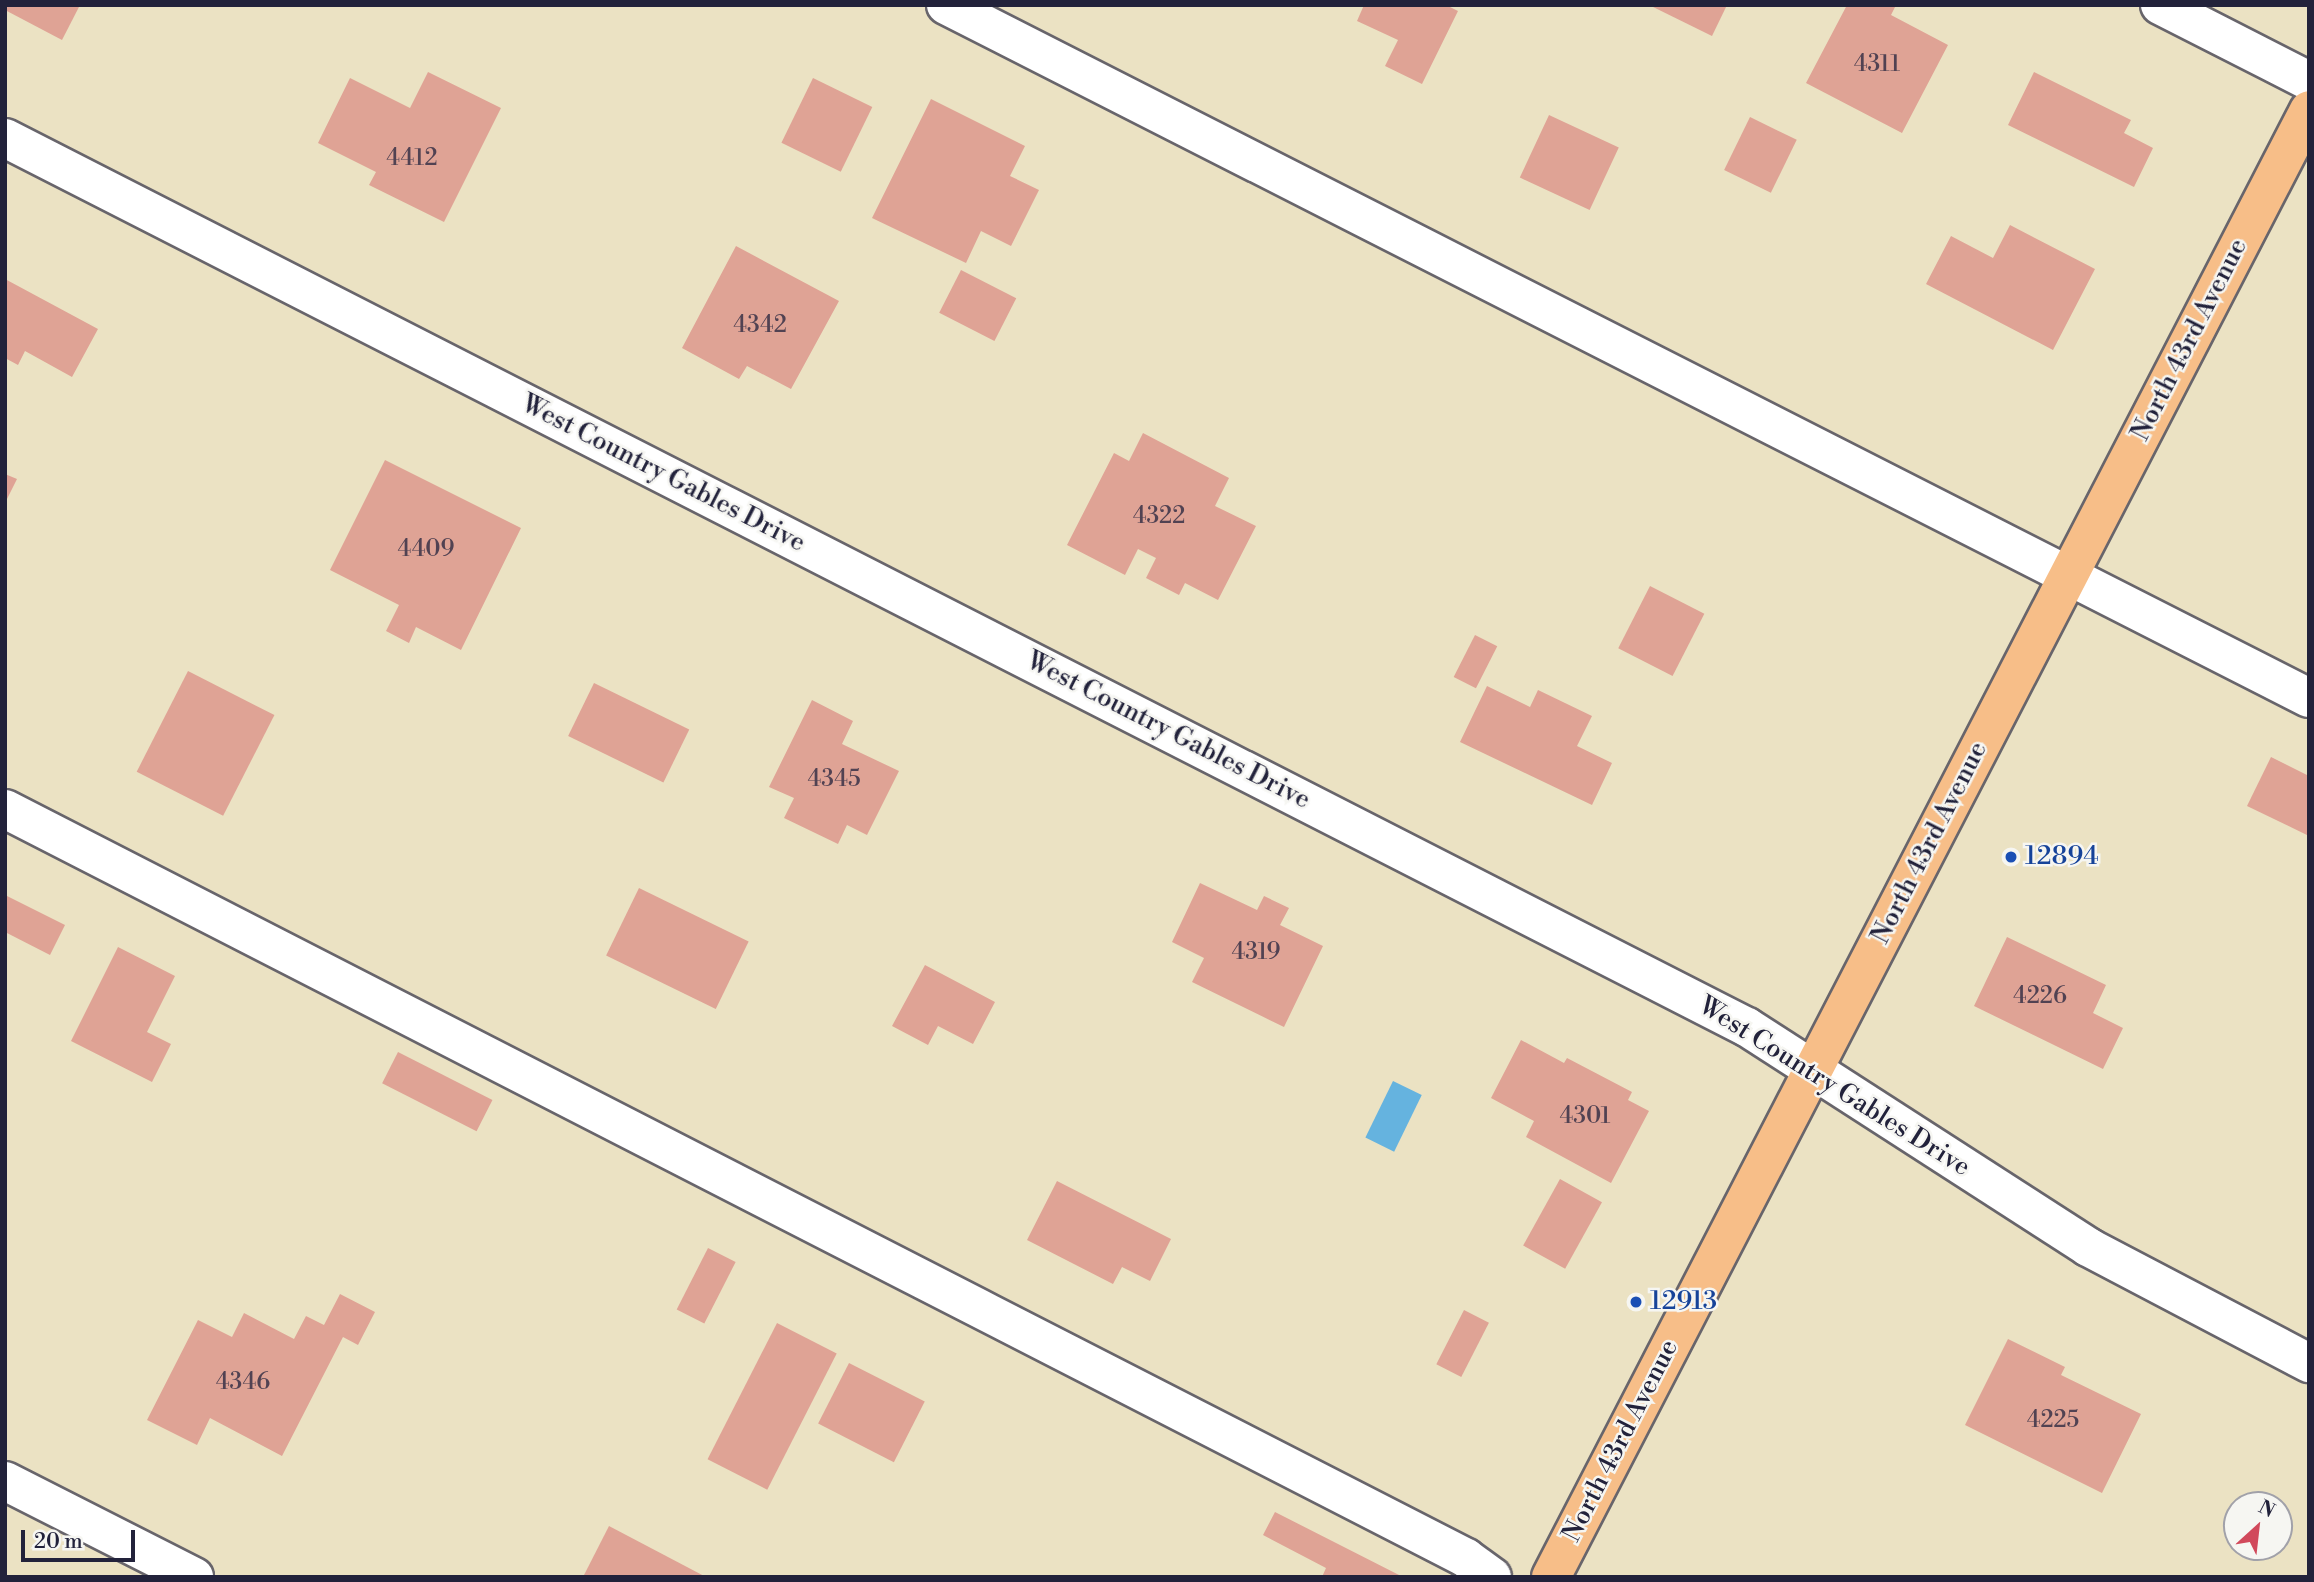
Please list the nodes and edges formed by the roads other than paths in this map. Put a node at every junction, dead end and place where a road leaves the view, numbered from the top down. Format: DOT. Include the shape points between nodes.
graph roads {
  1 [pos="946,5"];
  2 [pos="2160,5"];
  3 [pos="2309,81"];
  4 [pos="2309,110"];
  5 [pos="5,138"];
  6 [pos="2068,578"];
  7 [pos="2309,698"];
  8 [pos="5,809"];
  9 [pos="1813,1069"];
  10 [pos="2309,1363"];
  11 [pos="5,1481"];
  12 [pos="194,1577"];
  13 [pos="1492,1577"];
  14 [pos="1551,1577"];
  1 -- 6 [label="street"];
  2 -- 3 [label="street"];
  4 -- 6 [label="main road, North 43rd Avenue"];
  5 -- 9 [label="street, West Country Gables Drive" via="1735,1021"];
  6 -- 7 [label="street"];
  6 -- 9 [label="main road, North 43rd Avenue"];
  8 -- 13 [label="street" via="1454,1551"];
  9 -- 10 [label="street, West Country Gables Drive" via="2088,1247"];
  9 -- 14 [label="main road, North 43rd Avenue"];
  11 -- 12 [label="street"];
}
